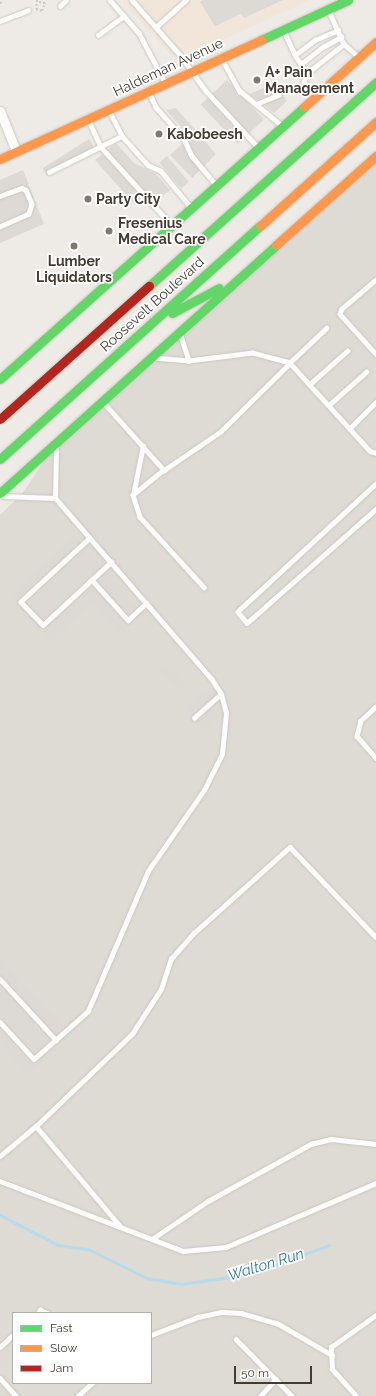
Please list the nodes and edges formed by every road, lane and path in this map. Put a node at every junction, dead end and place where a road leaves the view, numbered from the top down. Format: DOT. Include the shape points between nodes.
graph roads {
  1 [pos="66,0"];
  2 [pos="110,0"];
  3 [pos="132,0"];
  4 [pos="186,0"];
  5 [pos="348,0"];
  6 [pos="38,1"];
  7 [pos="60,6"];
  8 [pos="328,9"];
  9 [pos="28,10"];
  10 [pos="124,16"];
  11 [pos="0,21"];
  12 [pos="156,27"];
  13 [pos="284,29"];
  14 [pos="338,30"];
  15 [pos="98,35"];
  16 [pos="341,37"];
  17 [pos="376,42"];
  18 [pos="344,44"];
  19 [pos="295,55"];
  20 [pos="359,57"];
  21 [pos="222,58"];
  22 [pos="302,64"];
  23 [pos="192,71"];
  24 [pos="307,73"];
  25 [pos="376,82"];
  26 [pos="166,83"];
  27 [pos="148,91"];
  28 [pos="278,95"];
  29 [pos="316,96"];
  30 [pos="256,104"];
  31 [pos="108,109"];
  32 [pos="0,111"];
  33 [pos="87,119"];
  34 [pos="376,122"];
  35 [pos="283,126"];
  36 [pos="122,136"];
  37 [pos="101,147"];
  38 [pos="258,148"];
  39 [pos="16,151"];
  40 [pos="376,156"];
  41 [pos="0,159"];
  42 [pos="50,172"];
  43 [pos="216,185"];
  44 [pos="0,196"];
  45 [pos="192,207"];
  46 [pos="172,225"];
  47 [pos="0,227"];
  48 [pos="242,276"];
  49 [pos="376,280"];
  50 [pos="150,325"];
  51 [pos="327,328"];
  52 [pos="180,332"];
  53 [pos="347,351"];
  54 [pos="376,354"];
  55 [pos="151,357"];
  56 [pos="190,361"];
  57 [pos="290,363"];
  58 [pos="366,372"];
  59 [pos="0,379"];
  60 [pos="310,384"];
  61 [pos="103,401"];
  62 [pos="376,402"];
  63 [pos="329,405"];
  64 [pos="0,419"];
  65 [pos="350,428"];
  66 [pos="56,443"];
  67 [pos="143,446"];
  68 [pos="376,453"];
  69 [pos="0,459"];
  70 [pos="164,470"];
  71 [pos="376,484"];
  72 [pos="0,494"];
  73 [pos="133,495"];
  74 [pos="55,498"];
  75 [pos="376,508"];
  76 [pos="90,538"];
  77 [pos="111,562"];
  78 [pos="92,580"];
  79 [pos="204,587"];
  80 [pos="146,603"];
  81 [pos="221,694"];
  82 [pos="376,707"];
  83 [pos="194,718"];
  84 [pos="376,758"];
  85 [pos="376,937"];
  86 [pos="0,979"];
  87 [pos="0,1022"];
  88 [pos="56,1040"];
  89 [pos="36,1126"];
  90 [pos="376,1144"];
  91 [pos="0,1156"];
  92 [pos="0,1181"];
  93 [pos="376,1183"];
  94 [pos="122,1228"];
  95 [pos="152,1239"];
  96 [pos="376,1315"];
  97 [pos="152,1335"];
  98 [pos="12,1336"];
  99 [pos="236,1338"];
  100 [pos="0,1347"];
  101 [pos="332,1355"];
  102 [pos="0,1378"];
  103 [pos="276,1379"];
  104 [pos="91,1384"];
  105 [pos="16,1396"];
  106 [pos="78,1396"];
  107 [pos="260,1396"];
  108 [pos="292,1396"];
  109 [pos="356,1396"];
  1 -- 7 [label="lane"];
  2 -- 10 [label="lane"];
  3 -- 12 [label="lane"];
  4 -- 12 [label="lane"];
  5 -- 8 [label="main road, Haldeman Avenue"];
  6 -- 6 [label="path" via="36,9 42,11 45,3"];
  8 -- 13 [label="main road, Haldeman Avenue"];
  8 -- 14 [label="lane"];
  9 -- 11 [label="lane"];
  10 -- 15 [label="lane"];
  10 -- 26 [label="lane" via="139,33"];
  12 -- 23 [label="lane"];
  13 -- 19 [label="lane"];
  13 -- 21 [label="main road, Haldeman Avenue"];
  14 -- 16 [label="lane"];
  14 -- 19 [label="lane" via="314,40"];
  16 -- 18 [label="lane"];
  16 -- 22 [label="lane" via="323,47"];
  17 -- 20 [label="main road"];
  18 -- 20 [label="lane"];
  18 -- 24 [label="lane"];
  19 -- 22 [label="lane"];
  20 -- 29 [label="main road"];
  21 -- 23 [label="main road, Haldeman Avenue"];
  21 -- 30 [label="lane" via="240,91"];
  22 -- 24 [label="lane"];
  23 -- 26 [label="main road, Haldeman Avenue"];
  23 -- 38 [label="lane" via="206,91"];
  24 -- 29 [label="lane" via="304,82"];
  25 -- 64 [label="main road, Roosevelt Boulevard"];
  26 -- 27 [label="main road, Haldeman Avenue"];
  27 -- 31 [label="main road, Haldeman Avenue"];
  27 -- 43 [label="lane" via="156,108 184,139 192,156"];
  28 -- 30 [label="lane"];
  29 -- 35 [label="main road"];
  30 -- 35 [label="lane"];
  31 -- 33 [label="main road, Haldeman Avenue"];
  31 -- 36 [label="lane"];
  32 -- 39 [label="street"];
  33 -- 37 [label="lane"];
  33 -- 39 [label="main road, Haldeman Avenue"];
  34 -- 50 [label="main road, Roosevelt Boulevard"];
  35 -- 38 [label="main road"];
  36 -- 37 [label="lane"];
  36 -- 45 [label="lane" via="148,166 161,170"];
  37 -- 42 [label="lane"];
  37 -- 46 [label="lane"];
  38 -- 43 [label="main road"];
  39 -- 41 [label="main road, Haldeman Avenue"];
  40 -- 48 [label="main road"];
  43 -- 45 [label="main road"];
  44 -- 47 [label="lane" via="22,188 26,190 32,210"];
  45 -- 46 [label="main road"];
  46 -- 59 [label="main road"];
  48 -- 50 [label="main road"];
  48 -- 52 [label="main road"];
  49 -- 54 [label="lane" via="342,309 340,314"];
  50 -- 69 [label="main road, Roosevelt Boulevard"];
  51 -- 57 [label="lane"];
  52 -- 55 [label="main road"];
  52 -- 56 [label="lane"];
  53 -- 60 [label="lane"];
  55 -- 56 [label="lane"];
  55 -- 61 [label="main road"];
  56 -- 57 [label="lane" via="253,353"];
  57 -- 60 [label="lane"];
  57 -- 70 [label="lane" via="220,432"];
  58 -- 63 [label="lane"];
  60 -- 63 [label="lane"];
  61 -- 66 [label="main road"];
  61 -- 67 [label="lane"];
  62 -- 65 [label="lane"];
  63 -- 65 [label="lane"];
  65 -- 68 [label="lane" via="370,451"];
  66 -- 72 [label="main road"];
  66 -- 74 [label="lane"];
  67 -- 70 [label="lane"];
  67 -- 73 [label="lane"];
  70 -- 73 [label="lane"];
  71 -- 75 [label="lane" via="238,612 247,623"];
  72 -- 74 [label="lane"];
  73 -- 79 [label="lane" via="140,517"];
  74 -- 76 [label="lane"];
  76 -- 77 [label="lane"];
  76 -- 78 [label="lane" via="21,602 43,625"];
  77 -- 78 [label="lane"];
  77 -- 80 [label="lane"];
  78 -- 80 [label="lane" via="128,620"];
  80 -- 81 [label="lane"];
  81 -- 83 [label="lane"];
  81 -- 88 [label="lane" via="226,713 222,754 204,790 148,871 88,1011"];
  82 -- 84 [label="lane" via="361,721 357,736"];
  85 -- 89 [label="lane" via="290,847 194,933 172,959 161,989 132,1034"];
  86 -- 88 [label="lane"];
  87 -- 88 [label="lane" via="34,1059"];
  89 -- 91 [label="lane"];
  89 -- 94 [label="lane"];
  90 -- 95 [label="lane" via="331,1139 311,1144 208,1201"];
  92 -- 94 [label="lane"];
  93 -- 95 [label="lane" via="226,1247 183,1251"];
  94 -- 95 [label="lane"];
  96 -- 101 [label="lane" via="331,1347"];
  97 -- 101 [label="lane" via="198,1316 221,1312 241,1313 277,1323"];
  98 -- 100 [label="lane"];
  99 -- 103 [label="lane"];
  101 -- 109 [label="lane" via="332,1369"];
  102 -- 105 [label="lane"];
  103 -- 107 [label="lane"];
  103 -- 108 [label="lane"];
  104 -- 106 [label="lane"];
}
